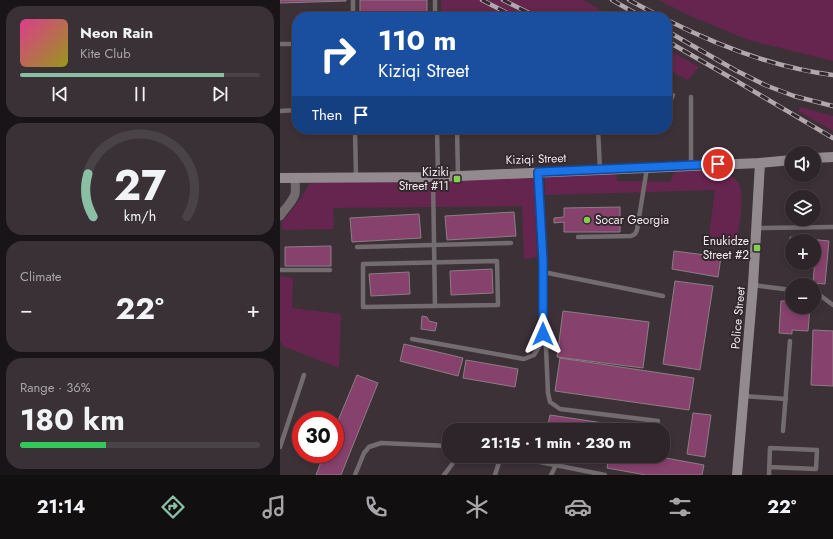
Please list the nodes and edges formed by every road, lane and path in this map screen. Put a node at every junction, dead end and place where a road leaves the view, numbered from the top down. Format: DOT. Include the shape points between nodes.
graph roads {
  1 [pos="353,0"];
  2 [pos="435,0"];
  3 [pos="353,12"];
  4 [pos="435,12"];
  5 [pos="280,44"];
  6 [pos="292,44"];
  7 [pos="691,97"];
  8 [pos="280,110"];
  9 [pos="292,110"];
  10 [pos="355,134"];
  11 [pos="437,134"];
  12 [pos="457,134"];
  13 [pos="598,134"];
  14 [pos="833,156"];
  15 [pos="821,157"];
  16 [pos="785,161"];
  17 [pos="760,163"];
  18 [pos="691,166"];
  19 [pos="647,168"];
  20 [pos="600,170"];
  21 [pos="538,172"];
  22 [pos="458,176"];
  23 [pos="356,177"];
  24 [pos="435,177"];
  25 [pos="280,178"];
  26 [pos="295,178"];
  27 [pos="280,216"];
  28 [pos="833,227"];
  29 [pos="756,228"];
  30 [pos="578,237"];
  31 [pos="511,243"];
  32 [pos="434,245"];
  33 [pos="357,247"];
  34 [pos="434,262"];
  35 [pos="280,270"];
  36 [pos="330,270"];
  37 [pos="543,272"];
  38 [pos="754,285"];
  39 [pos="785,289"];
  40 [pos="663,296"];
  41 [pos="821,296"];
  42 [pos="833,305"];
  43 [pos="436,306"];
  44 [pos="544,336"];
  45 [pos="412,339"];
  46 [pos="790,340"];
  47 [pos="304,375"];
  48 [pos="744,396"];
  49 [pos="786,399"];
  50 [pos="658,421"];
  51 [pos="783,431"];
  52 [pos="442,446"];
  53 [pos="280,447"];
  54 [pos="454,463"];
  55 [pos="499,463"];
  56 [pos="546,463"];
  57 [pos="556,465"];
  58 [pos="769,467"];
  59 [pos="355,475"];
  60 [pos="444,475"];
  61 [pos="495,475"];
  62 [pos="551,475"];
  63 [pos="605,475"];
  64 [pos="737,475"];
  65 [pos="768,475"];
  1 -- 3 [label="lane"];
  2 -- 4 [label="lane"];
  5 -- 6 [label="lane"];
  7 -- 18 [label="lane"];
  8 -- 9 [label="lane"];
  10 -- 23 [label="lane"];
  11 -- 24 [label="lane"];
  12 -- 22 [label="lane"];
  13 -- 20 [label="lane"];
  14 -- 15 [label="street"];
  16 -- 17 [label="street, Kiziqi Street"];
  17 -- 18 [label="street, Kiziqi Street"];
  17 -- 29 [label="street, Police Street"];
  18 -- 19 [label="street, Kiziqi Street"];
  19 -- 20 [label="street, Kiziqi Street"];
  19 -- 30 [label="lane" via="635,234"];
  20 -- 21 [label="street, Kiziqi Street"];
  21 -- 22 [label="street, Kiziqi Street"];
  21 -- 37 [label="street"];
  22 -- 24 [label="street, Kiziqi Street"];
  23 -- 24 [label="street, Kiziqi Street"];
  23 -- 26 [label="street, Kiziqi Street"];
  24 -- 32 [label="lane"];
  25 -- 26 [label="street, Kiziqi Street"];
  26 -- 27 [label="street" via="295,193"];
  28 -- 29 [label="lane"];
  29 -- 38 [label="street, Police Street"];
  31 -- 32 [label="lane"];
  32 -- 33 [label="lane"];
  32 -- 34 [label="lane"];
  34 -- 43 [label="lane"];
  34 -- 43 [label="lane" via="497,261 498,305"];
  34 -- 43 [label="lane" via="363,264 363,307"];
  35 -- 36 [label="lane"];
  37 -- 40 [label="lane"];
  37 -- 44 [label="street"];
  38 -- 39 [label="lane"];
  38 -- 48 [label="street, Police Street"];
  41 -- 42 [label="lane"];
  44 -- 45 [label="lane" via="534,355 524,359"];
  44 -- 50 [label="lane" via="550,402 560,409"];
  46 -- 49 [label="lane"];
  47 -- 53 [label="lane"];
  48 -- 49 [label="lane"];
  48 -- 64 [label="street, Police Street"];
  49 -- 51 [label="lane"];
  52 -- 59 [label="lane" via="381,443 369,447"];
  54 -- 60 [label="lane"];
  55 -- 61 [label="lane"];
  56 -- 57 [label="lane"];
  57 -- 62 [label="lane"];
  57 -- 63 [label="lane"];
  58 -- 58 [label="lane" via="770,448 817,450 816,469"];
  58 -- 65 [label="lane"];
}
